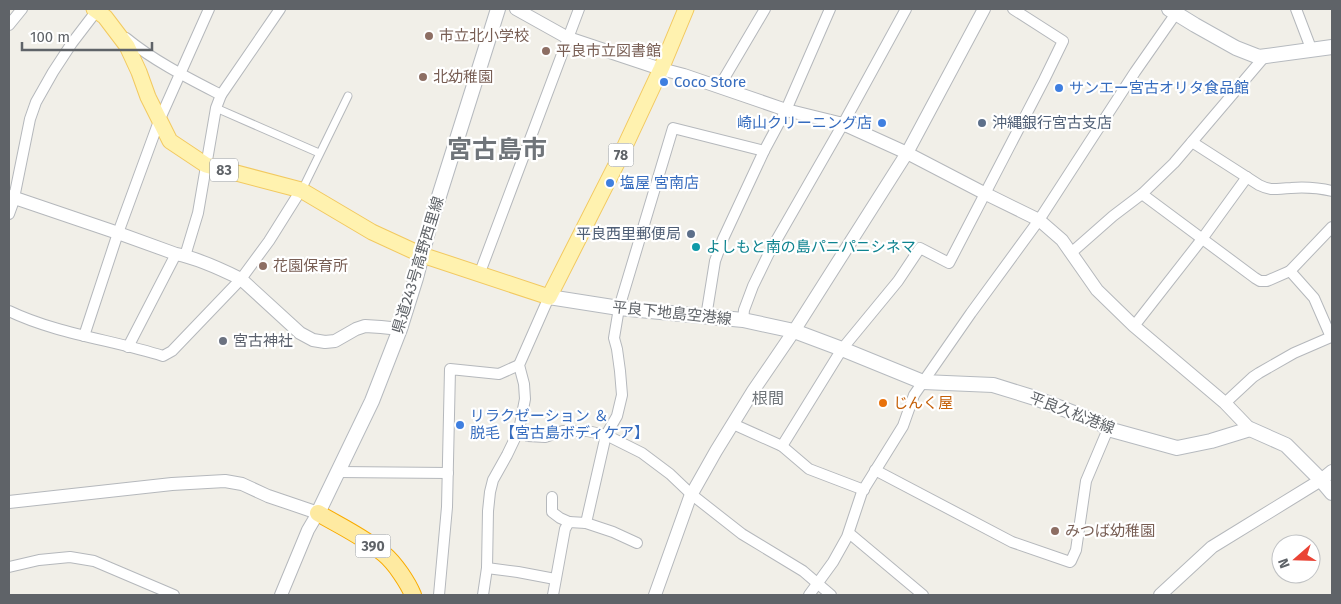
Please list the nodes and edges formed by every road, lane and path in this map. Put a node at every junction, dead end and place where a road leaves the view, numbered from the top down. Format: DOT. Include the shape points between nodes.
graph roads {
  1 [pos="22,9"];
  2 [pos="96,9"];
  3 [pos="209,9"];
  4 [pos="280,9"];
  5 [pos="498,9"];
  6 [pos="516,9"];
  7 [pos="580,9"];
  8 [pos="686,9"];
  9 [pos="765,9"];
  10 [pos="830,9"];
  11 [pos="906,9"];
  12 [pos="984,9"];
  13 [pos="1013,9"];
  14 [pos="1296,9"];
  15 [pos="1175,10"];
  16 [pos="9,25"];
  17 [pos="115,29"];
  18 [pos="568,38"];
  19 [pos="1332,48"];
  20 [pos="1312,50"];
  21 [pos="1266,56"];
  22 [pos="661,69"];
  23 [pos="180,75"];
  24 [pos="719,87"];
  25 [pos="221,95"];
  26 [pos="348,96"];
  27 [pos="216,108"];
  28 [pos="786,110"];
  29 [pos="160,121"];
  30 [pos="843,124"];
  31 [pos="1192,142"];
  32 [pos="764,151"];
  33 [pos="319,153"];
  34 [pos="907,153"];
  35 [pos="206,165"];
  36 [pos="1247,176"];
  37 [pos="302,190"];
  38 [pos="1332,191"];
  39 [pos="984,194"];
  40 [pos="1142,194"];
  41 [pos="11,197"];
  42 [pos="9,214"];
  43 [pos="1039,220"];
  44 [pos="1332,227"];
  45 [pos="118,233"];
  46 [pos="1202,239"];
  47 [pos="1071,253"];
  48 [pos="180,255"];
  49 [pos="422,255"];
  50 [pos="1290,270"];
  51 [pos="479,275"];
  52 [pos="241,279"];
  53 [pos="549,298"];
  54 [pos="619,308"];
  55 [pos="9,311"];
  56 [pos="706,317"];
  57 [pos="742,320"];
  58 [pos="1134,326"];
  59 [pos="400,329"];
  60 [pos="794,330"];
  61 [pos="84,336"];
  62 [pos="128,347"];
  63 [pos="842,349"];
  64 [pos="519,365"];
  65 [pos="922,382"];
  66 [pos="1224,402"];
  67 [pos="733,424"];
  68 [pos="1108,429"];
  69 [pos="1250,429"];
  70 [pos="520,430"];
  71 [pos="606,435"];
  72 [pos="782,446"];
  73 [pos="875,470"];
  74 [pos="338,472"];
  75 [pos="448,473"];
  76 [pos="1327,475"];
  77 [pos="864,490"];
  78 [pos="1332,493"];
  79 [pos="691,494"];
  80 [pos="552,497"];
  81 [pos="9,502"];
  82 [pos="318,513"];
  83 [pos="569,522"];
  84 [pos="586,523"];
  85 [pos="848,532"];
  86 [pos="637,543"];
  87 [pos="9,567"];
  88 [pos="487,568"];
  89 [pos="555,579"];
  90 [pos="818,584"];
  91 [pos="174,595"];
  92 [pos="281,595"];
  93 [pos="413,595"];
  94 [pos="439,595"];
  95 [pos="483,595"];
  96 [pos="552,595"];
  97 [pos="655,595"];
  98 [pos="809,595"];
  99 [pos="831,595"];
  100 [pos="923,595"];
  101 [pos="1160,595"];
  1 -- 16 [label="street"];
  2 -- 17 [label="main road, 83"];
  2 -- 41 [label="street" via="36,102"];
  3 -- 23 [label="street"];
  4 -- 25 [label="street"];
  5 -- 49 [label="main road, 県道243号高野西里線"];
  6 -- 18 [label="street"];
  7 -- 18 [label="street"];
  8 -- 22 [label="main road, 78"];
  9 -- 24 [label="street"];
  10 -- 28 [label="street"];
  11 -- 30 [label="street"];
  12 -- 34 [label="street"];
  13 -- 39 [label="street" via="1063,40"];
  14 -- 20 [label="street"];
  15 -- 21 [label="main road" via="1236,48 1259,57"];
  15 -- 43 [label="street"];
  17 -- 23 [label="street"];
  17 -- 29 [label="main road, 83" via="140,72"];
  18 -- 22 [label="street"];
  18 -- 51 [label="street"];
  19 -- 20 [label="main road"];
  20 -- 21 [label="main road"];
  21 -- 31 [label="street"];
  22 -- 24 [label="street"];
  22 -- 53 [label="main road, 78"];
  23 -- 25 [label="street"];
  23 -- 29 [label="street"];
  24 -- 28 [label="street"];
  25 -- 27 [label="street"];
  26 -- 33 [label="street"];
  27 -- 33 [label="street"];
  27 -- 35 [label="street"];
  28 -- 30 [label="street"];
  28 -- 32 [label="street"];
  29 -- 35 [label="main road, 83" via="170,141"];
  29 -- 45 [label="street"];
  30 -- 34 [label="street"];
  30 -- 57 [label="street" via="769,253 753,286"];
  31 -- 36 [label="street"];
  31 -- 40 [label="street"];
  32 -- 54 [label="street" via="673,128"];
  32 -- 56 [label="street" via="723,239 715,262"];
  33 -- 37 [label="street"];
  34 -- 39 [label="street"];
  34 -- 60 [label="street"];
  35 -- 37 [label="main road, 83"];
  35 -- 48 [label="street" via="198,213"];
  36 -- 38 [label="street" via="1269,190 1292,187"];
  36 -- 46 [label="street"];
  37 -- 49 [label="main road, 83" via="372,232"];
  37 -- 52 [label="street"];
  39 -- 43 [label="street"];
  39 -- 63 [label="street" via="949,263 920,248 898,281"];
  40 -- 46 [label="street"];
  40 -- 47 [label="street"];
  41 -- 42 [label="street"];
  41 -- 45 [label="street"];
  43 -- 47 [label="street" via="1062,240"];
  43 -- 65 [label="street"];
  44 -- 50 [label="street"];
  45 -- 48 [label="street"];
  45 -- 61 [label="street"];
  46 -- 50 [label="street" via="1260,281"];
  46 -- 58 [label="street"];
  47 -- 58 [label="street" via="1097,290"];
  48 -- 52 [label="street"];
  48 -- 62 [label="street"];
  49 -- 51 [label="main road"];
  49 -- 59 [label="main road, 県道243号高野西里線"];
  50 -- 66 [label="street" via="1314,298 1331,337 1259,372"];
  51 -- 53 [label="main road"];
  52 -- 59 [label="street" via="300,333 313,340 335,341 365,326"];
  52 -- 62 [label="street" via="172,351 163,356"];
  53 -- 54 [label="main road, 平良下地島空港線"];
  53 -- 64 [label="street"];
  54 -- 56 [label="main road, 平良下地島空港線"];
  54 -- 71 [label="street" via="614,338 622,395 617,416"];
  55 -- 61 [label="street"];
  56 -- 57 [label="main road, 平良下地島空港線"];
  57 -- 60 [label="main road, 平良下地島空港線"];
  58 -- 66 [label="street"];
  59 -- 74 [label="main road, 県道243号高野西里線" via="372,401"];
  60 -- 63 [label="main road, 平良久松港線"];
  60 -- 67 [label="street"];
  61 -- 62 [label="street"];
  63 -- 65 [label="main road, 平良久松港線"];
  63 -- 72 [label="street"];
  64 -- 70 [label="street" via="525,399"];
  64 -- 75 [label="street" via="499,374 450,369"];
  65 -- 68 [label="main road, 平良久松港線" via="993,385 1035,398"];
  65 -- 73 [label="street" via="903,426"];
  66 -- 69 [label="street"];
  67 -- 72 [label="street"];
  67 -- 79 [label="street"];
  68 -- 69 [label="main road, 平良久松港線" via="1178,448"];
  68 -- 73 [label="street" via="1086,481 1076,550 1070,562 1012,542"];
  69 -- 76 [label="main road" via="1286,446"];
  70 -- 71 [label="street" via="528,436 544,437 562,431"];
  70 -- 88 [label="street" via="493,480 490,492"];
  71 -- 79 [label="street" via="642,453"];
  71 -- 84 [label="street"];
  72 -- 77 [label="street" via="809,469"];
  73 -- 77 [label="street"];
  74 -- 75 [label="street"];
  74 -- 82 [label="main road, 県道243号高野西里線"];
  75 -- 94 [label="street"];
  76 -- 78 [label="main road"];
  76 -- 101 [label="street" via="1212,548"];
  77 -- 85 [label="street"];
  79 -- 90 [label="street" via="742,534 803,571"];
  79 -- 97 [label="street"];
  80 -- 83 [label="street" via="552,512"];
  81 -- 82 [label="street" via="225,481 242,484"];
  82 -- 92 [label="street"];
  82 -- 93 [label="highway, 390" via="386,555"];
  83 -- 84 [label="street"];
  83 -- 89 [label="street" via="564,529"];
  84 -- 86 [label="street"];
  85 -- 90 [label="street"];
  85 -- 100 [label="street"];
  87 -- 91 [label="street" via="70,557 94,561"];
  88 -- 89 [label="street"];
  88 -- 95 [label="street"];
  89 -- 96 [label="street"];
  90 -- 98 [label="street"];
  90 -- 99 [label="street"];
}
